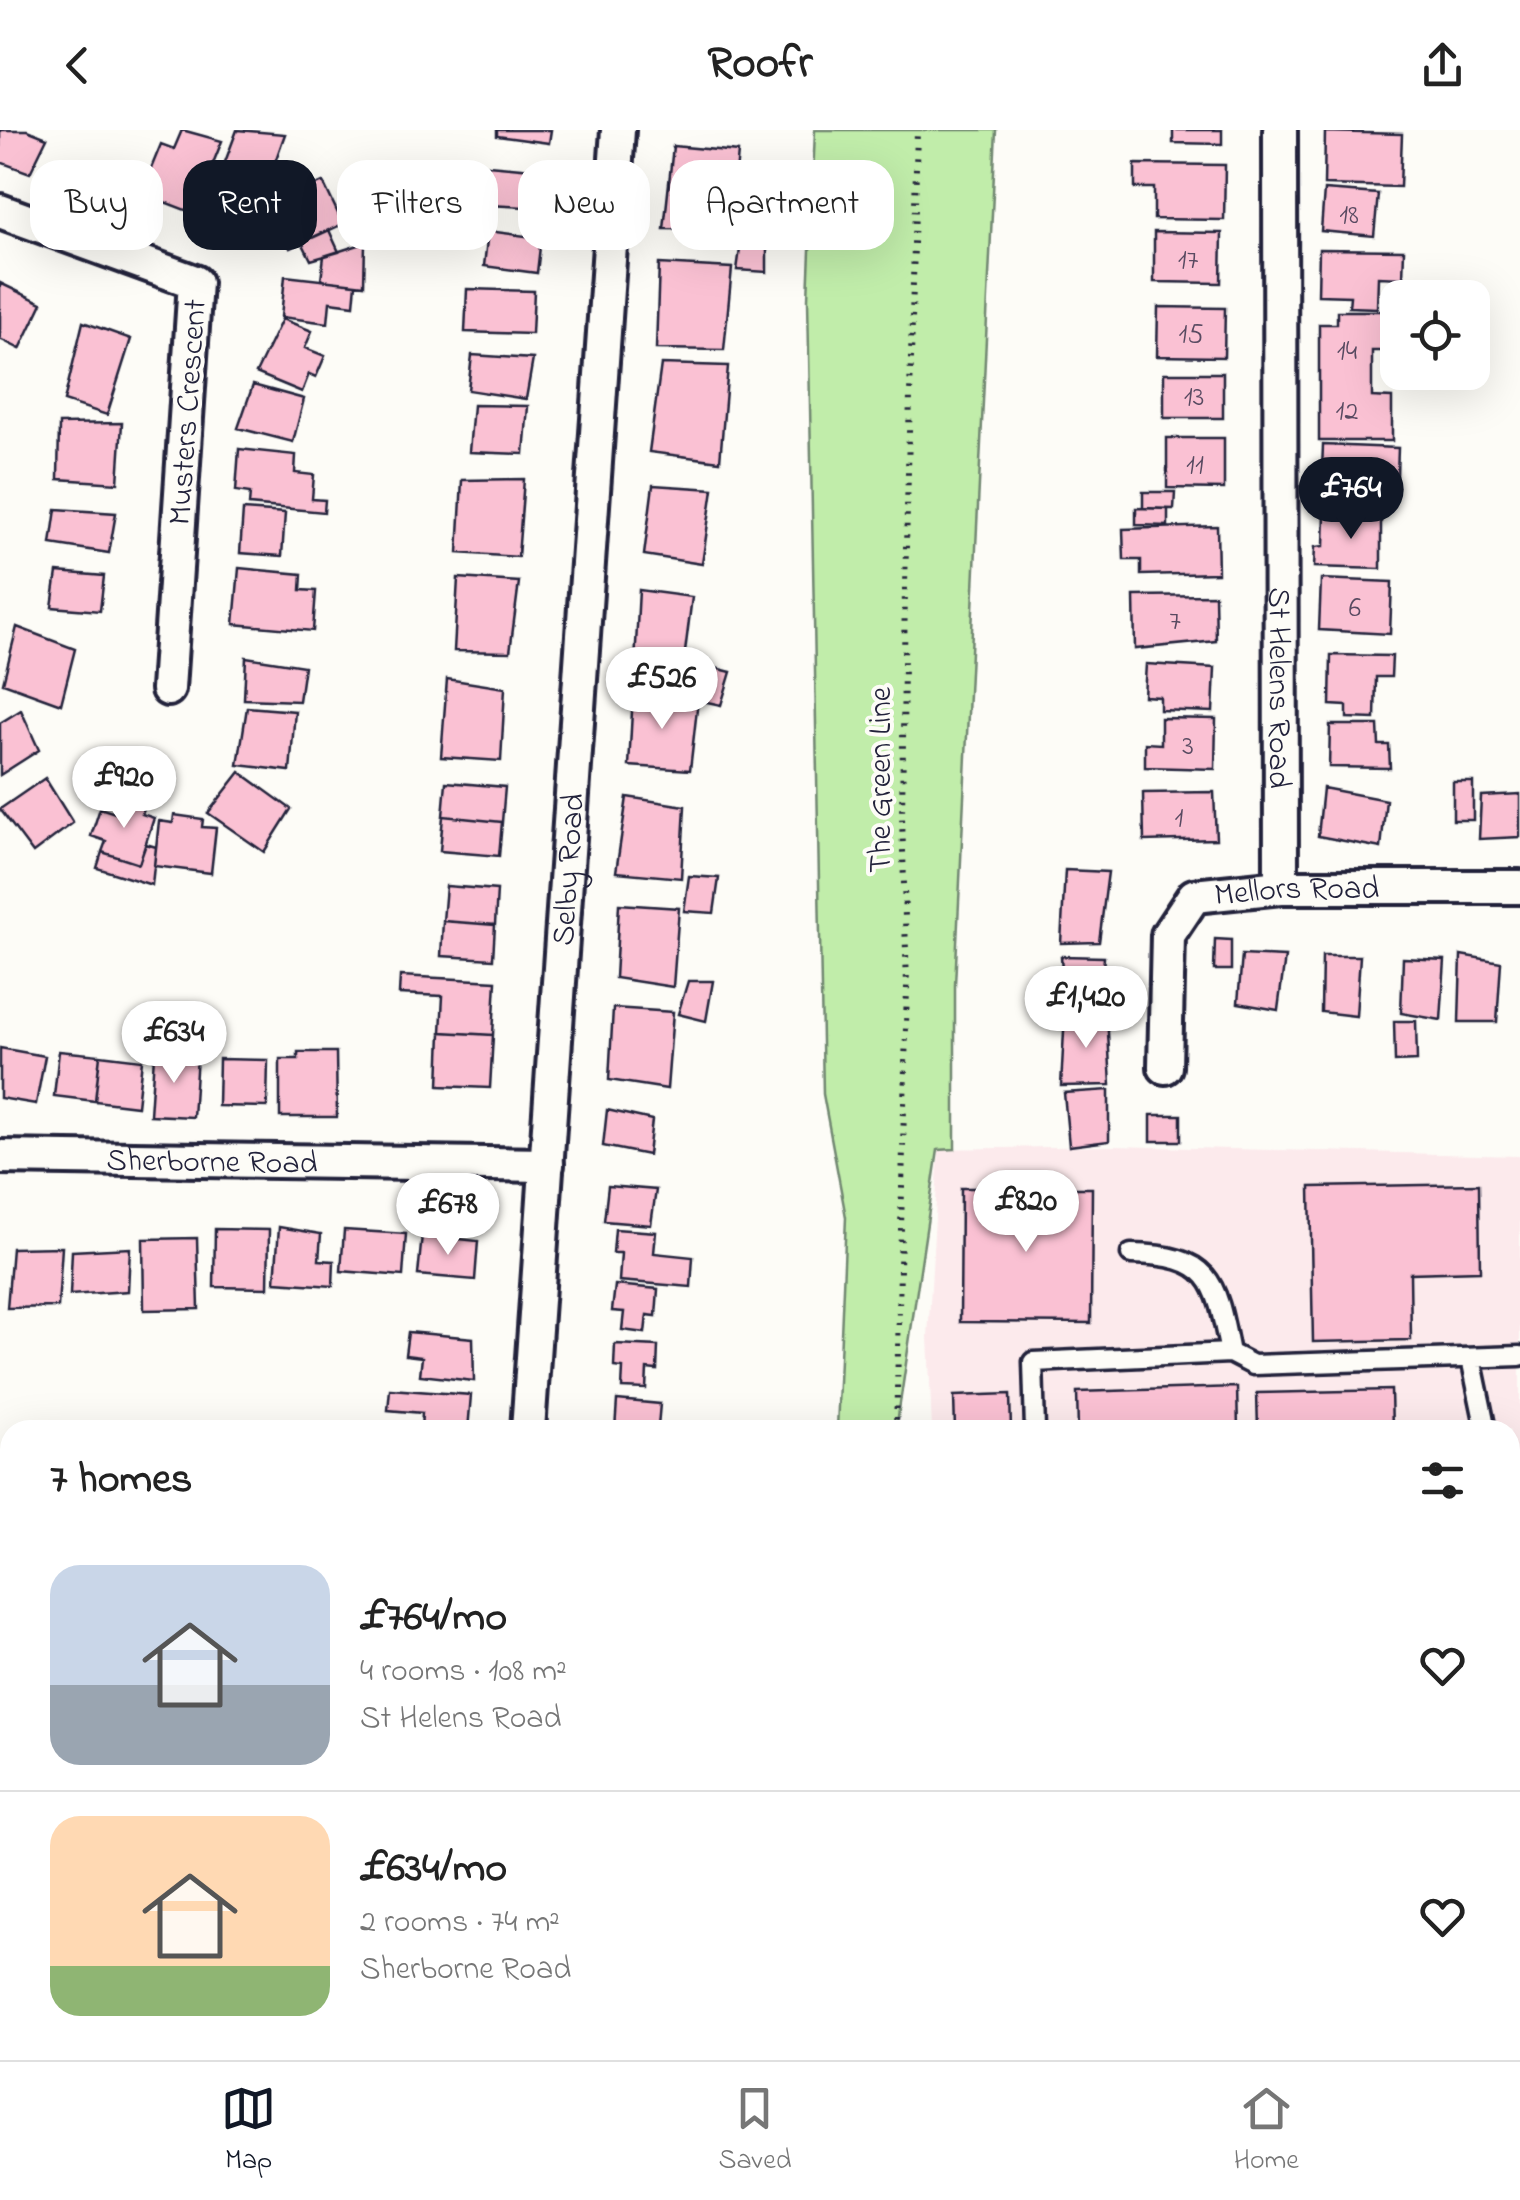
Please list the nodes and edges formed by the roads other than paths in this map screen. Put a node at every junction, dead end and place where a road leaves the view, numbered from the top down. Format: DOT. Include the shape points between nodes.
graph roads {
  1 [pos="618,130"];
  2 [pos="1280,130"];
  3 [pos="0,211"];
  4 [pos="168,689"];
  5 [pos="1281,887"];
  6 [pos="1520,887"];
  7 [pos="1164,1067"];
  8 [pos="0,1157"];
  9 [pos="546,1165"];
  10 [pos="1132,1254"];
  11 [pos="1230,1353"];
  12 [pos="1520,1356"];
  13 [pos="1471,1358"];
  14 [pos="529,1420"];
  15 [pos="1035,1420"];
  16 [pos="1484,1420"];
  1 -- 9 [label="street, Selby Road"];
  2 -- 5 [label="street, St Helens Road"];
  3 -- 4 [label="street, Musters Crescent" via="195,282"];
  5 -- 6 [label="street, Mellors Road"];
  5 -- 7 [label="street, Mellors Road" via="1194,896 1168,935"];
  8 -- 9 [label="street, Sherborne Road"];
  9 -- 14 [label="street, Selby Road"];
  10 -- 11 [label="lane" via="1168,1255 1200,1270 1218,1291"];
  11 -- 13 [label="lane" via="1254,1365"];
  11 -- 15 [label="lane" via="1033,1362"];
  12 -- 13 [label="lane"];
  13 -- 16 [label="lane"];
}
